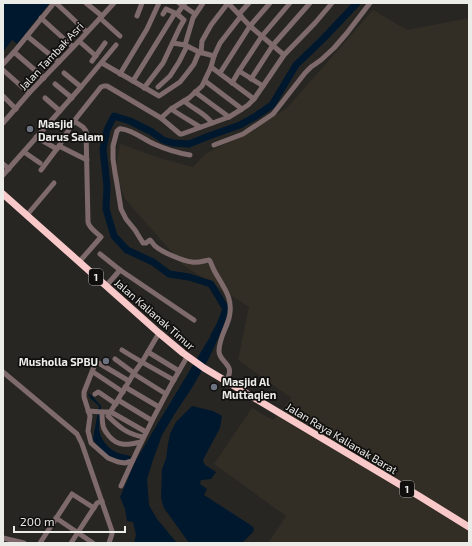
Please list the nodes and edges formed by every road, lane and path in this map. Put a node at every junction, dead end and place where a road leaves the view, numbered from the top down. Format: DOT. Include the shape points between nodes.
graph roads {
  1 [pos="55,3"];
  2 [pos="86,3"];
  3 [pos="114,3"];
  4 [pos="142,3"];
  5 [pos="159,3"];
  6 [pos="203,3"];
  7 [pos="228,3"];
  8 [pos="249,3"];
  9 [pos="270,3"];
  10 [pos="290,3"];
  11 [pos="310,3"];
  12 [pos="332,3"];
  13 [pos="370,3"];
  14 [pos="182,4"];
  15 [pos="163,14"];
  16 [pos="176,14"];
  17 [pos="195,14"];
  18 [pos="240,15"];
  19 [pos="137,16"];
  20 [pos="101,17"];
  21 [pos="41,18"];
  22 [pos="250,26"];
  23 [pos="87,32"];
  24 [pos="27,36"];
  25 [pos="120,36"];
  26 [pos="262,36"];
  27 [pos="79,41"];
  28 [pos="104,43"];
  29 [pos="173,43"];
  30 [pos="116,44"];
  31 [pos="273,45"];
  32 [pos="186,46"];
  33 [pos="73,47"];
  34 [pos="14,52"];
  35 [pos="200,52"];
  36 [pos="284,55"];
  37 [pos="96,56"];
  38 [pos="214,56"];
  39 [pos="92,60"];
  40 [pos="59,62"];
  41 [pos="102,63"];
  42 [pos="3,64"];
  43 [pos="211,67"];
  44 [pos="3,70"];
  45 [pos="239,71"];
  46 [pos="64,73"];
  47 [pos="220,73"];
  48 [pos="120,74"];
  49 [pos="44,78"];
  50 [pos="251,79"];
  51 [pos="133,81"];
  52 [pos="205,81"];
  53 [pos="232,83"];
  54 [pos="55,84"];
  55 [pos="263,86"];
  56 [pos="81,87"];
  57 [pos="158,87"];
  58 [pos="144,88"];
  59 [pos="195,92"];
  60 [pos="30,93"];
  61 [pos="3,96"];
  62 [pos="45,98"];
  63 [pos="72,98"];
  64 [pos="254,99"];
  65 [pos="184,101"];
  66 [pos="16,109"];
  67 [pos="171,109"];
  68 [pos="242,109"];
  69 [pos="60,111"];
  70 [pos="229,117"];
  71 [pos="161,118"];
  72 [pos="74,121"];
  73 [pos="3,123"];
  74 [pos="212,123"];
  75 [pos="200,128"];
  76 [pos="36,138"];
  77 [pos="214,145"];
  78 [pos="58,148"];
  79 [pos="24,152"];
  80 [pos="190,155"];
  81 [pos="87,160"];
  82 [pos="40,163"];
  83 [pos="3,164"];
  84 [pos="9,169"];
  85 [pos="41,170"];
  86 [pos="3,176"];
  87 [pos="54,183"];
  88 [pos="3,194"];
  89 [pos="27,215"];
  90 [pos="100,254"];
  91 [pos="79,262"];
  92 [pos="120,270"];
  93 [pos="106,286"];
  94 [pos="194,320"];
  95 [pos="159,333"];
  96 [pos="122,350"];
  97 [pos="148,352"];
  98 [pos="189,358"];
  99 [pos="115,359"];
  100 [pos="142,362"];
  101 [pos="204,368"];
  102 [pos="179,371"];
  103 [pos="3,372"];
  104 [pos="92,372"];
  105 [pos="134,373"];
  106 [pos="174,380"];
  107 [pos="129,381"];
  108 [pos="226,382"];
  109 [pos="124,390"];
  110 [pos="95,394"];
  111 [pos="166,394"];
  112 [pos="117,402"];
  113 [pos="159,407"];
  114 [pos="88,411"];
  115 [pos="100,412"];
  116 [pos="111,412"];
  117 [pos="151,420"];
  118 [pos="144,434"];
  119 [pos="141,442"];
  120 [pos="132,461"];
  121 [pos="122,486"];
  122 [pos="102,501"];
  123 [pos="94,508"];
  124 [pos="56,518"];
  125 [pos="469,527"];
  126 [pos="78,532"];
  127 [pos="3,538"];
  128 [pos="24,543"];
  129 [pos="40,543"];
  130 [pos="71,543"];
  131 [pos="93,543"];
  132 [pos="109,543"];
  1 -- 21 [label="street"];
  1 -- 23 [label="street"];
  2 -- 20 [label="street"];
  3 -- 20 [label="street, Jalan Tambak Asri"];
  4 -- 19 [label="street"];
  5 -- 48 [label="street"];
  6 -- 17 [label="street"];
  7 -- 18 [label="street"];
  7 -- 35 [label="street" via="211,25 202,41"];
  8 -- 18 [label="street"];
  9 -- 22 [label="street"];
  10 -- 26 [label="street"];
  11 -- 31 [label="street"];
  12 -- 36 [label="street"];
  13 -- 77 [label="street" via="334,48 310,67 273,114 243,134"];
  14 -- 16 [label="street"];
  14 -- 17 [label="street"];
  15 -- 16 [label="street" via="166,9"];
  16 -- 29 [label="street" via="184,20"];
  16 -- 51 [label="street"];
  17 -- 32 [label="street"];
  18 -- 22 [label="street"];
  18 -- 38 [label="street"];
  20 -- 23 [label="street, Jalan Tambak Asri"];
  20 -- 25 [label="street"];
  21 -- 24 [label="street"];
  21 -- 33 [label="street"];
  22 -- 26 [label="street"];
  22 -- 47 [label="street"];
  23 -- 27 [label="street, Jalan Tambak Asri"];
  24 -- 34 [label="street"];
  24 -- 40 [label="street"];
  26 -- 31 [label="street"];
  26 -- 45 [label="street"];
  27 -- 33 [label="street, Jalan Tambak Asri"];
  27 -- 37 [label="street"];
  28 -- 37 [label="street"];
  29 -- 32 [label="street"];
  29 -- 58 [label="street" via="163,63"];
  30 -- 41 [label="street"];
  31 -- 36 [label="street"];
  31 -- 50 [label="street"];
  32 -- 35 [label="street"];
  32 -- 57 [label="street" via="170,76"];
  33 -- 40 [label="street, Jalan Tambak Asri"];
  34 -- 42 [label="street"];
  34 -- 49 [label="street"];
  35 -- 38 [label="street"];
  35 -- 58 [label="street" via="180,82 159,96"];
  36 -- 55 [label="street"];
  37 -- 39 [label="street"];
  38 -- 43 [label="street"];
  40 -- 49 [label="street, Jalan Tambak Asri"];
  41 -- 48 [label="street"];
  41 -- 56 [label="street"];
  43 -- 47 [label="street"];
  43 -- 52 [label="street"];
  44 -- 60 [label="street"];
  45 -- 50 [label="street"];
  45 -- 53 [label="street"];
  46 -- 56 [label="street"];
  47 -- 53 [label="street"];
  48 -- 51 [label="street"];
  49 -- 60 [label="street, Jalan Tambak Asri"];
  50 -- 55 [label="street"];
  51 -- 58 [label="street"];
  52 -- 59 [label="street"];
  52 -- 68 [label="street"];
  53 -- 64 [label="street"];
  54 -- 63 [label="street"];
  55 -- 64 [label="street"];
  56 -- 63 [label="street"];
  59 -- 65 [label="street"];
  59 -- 70 [label="street"];
  60 -- 66 [label="street, Jalan Tambak Asri"];
  61 -- 66 [label="street"];
  62 -- 69 [label="street"];
  63 -- 69 [label="street"];
  64 -- 68 [label="street"];
  65 -- 67 [label="street"];
  65 -- 74 [label="street"];
  66 -- 73 [label="street, Jalan Tambak Asri"];
  67 -- 71 [label="street"];
  67 -- 75 [label="street"];
  68 -- 70 [label="street"];
  69 -- 76 [label="street"];
  70 -- 74 [label="street"];
  71 -- 72 [label="street" via="105,86"];
  71 -- 75 [label="street" via="180,134"];
  72 -- 78 [label="street"];
  72 -- 81 [label="street" via="86,131"];
  74 -- 75 [label="street"];
  76 -- 78 [label="street"];
  76 -- 79 [label="street"];
  78 -- 81 [label="street"];
  78 -- 85 [label="street"];
  79 -- 82 [label="street"];
  79 -- 84 [label="street"];
  80 -- 108 [label="street" via="161,147 121,128 117,131 113,146 121,210 143,242 150,240 160,249 187,261 210,261 229,297 229,318 219,353 229,369 230,374"];
  81 -- 91 [label="street" via="88,222 101,237"];
  83 -- 84 [label="street"];
  84 -- 86 [label="street"];
  87 -- 89 [label="street"];
  88 -- 89 [label="highway, Jalan Kalianak Timur / 1"];
  89 -- 91 [label="highway, Jalan Kalianak Timur / 1"];
  90 -- 92 [label="street"];
  91 -- 93 [label="highway, Jalan Kalianak Timur / 1"];
  92 -- 93 [label="street"];
  92 -- 94 [label="street"];
  93 -- 95 [label="highway, Jalan Kalianak Timur / 1"];
  95 -- 97 [label="street"];
  95 -- 98 [label="highway, Jalan Kalianak Timur / 1"];
  96 -- 100 [label="street"];
  97 -- 100 [label="street"];
  97 -- 102 [label="street"];
  98 -- 101 [label="highway, Jalan Kalianak Timur / 1"];
  98 -- 102 [label="street"];
  99 -- 105 [label="street"];
  100 -- 105 [label="street"];
  100 -- 106 [label="street"];
  101 -- 108 [label="highway, Jalan Raya Kalianak Barat / 1"];
  102 -- 106 [label="street"];
  103 -- 122 [label="street" via="77,434"];
  104 -- 107 [label="street" via="96,362"];
  104 -- 109 [label="street"];
  104 -- 114 [label="street" via="84,392"];
  105 -- 107 [label="street"];
  105 -- 111 [label="street"];
  106 -- 111 [label="street"];
  107 -- 109 [label="street"];
  108 -- 125 [label="highway, Jalan Raya Kalianak Barat / 1"];
  109 -- 112 [label="street"];
  109 -- 113 [label="street"];
  110 -- 112 [label="street" via="98,392"];
  111 -- 113 [label="street"];
  112 -- 116 [label="street"];
  112 -- 117 [label="street"];
  113 -- 117 [label="street"];
  114 -- 115 [label="street"];
  114 -- 120 [label="street" via="90,443 108,458 125,463"];
  115 -- 116 [label="street"];
  115 -- 119 [label="street" via="104,430 113,441 123,444"];
  116 -- 118 [label="street"];
  116 -- 118 [label="street" via="108,416 129,433"];
  117 -- 118 [label="street"];
  118 -- 119 [label="street"];
  119 -- 120 [label="street"];
  120 -- 121 [label="street"];
  122 -- 123 [label="street"];
  122 -- 132 [label="street" via="112,530"];
  123 -- 124 [label="street" via="72,494"];
  123 -- 126 [label="street"];
  124 -- 126 [label="street"];
  124 -- 129 [label="street"];
  126 -- 130 [label="street"];
  126 -- 131 [label="street"];
  127 -- 128 [label="street"];
}
